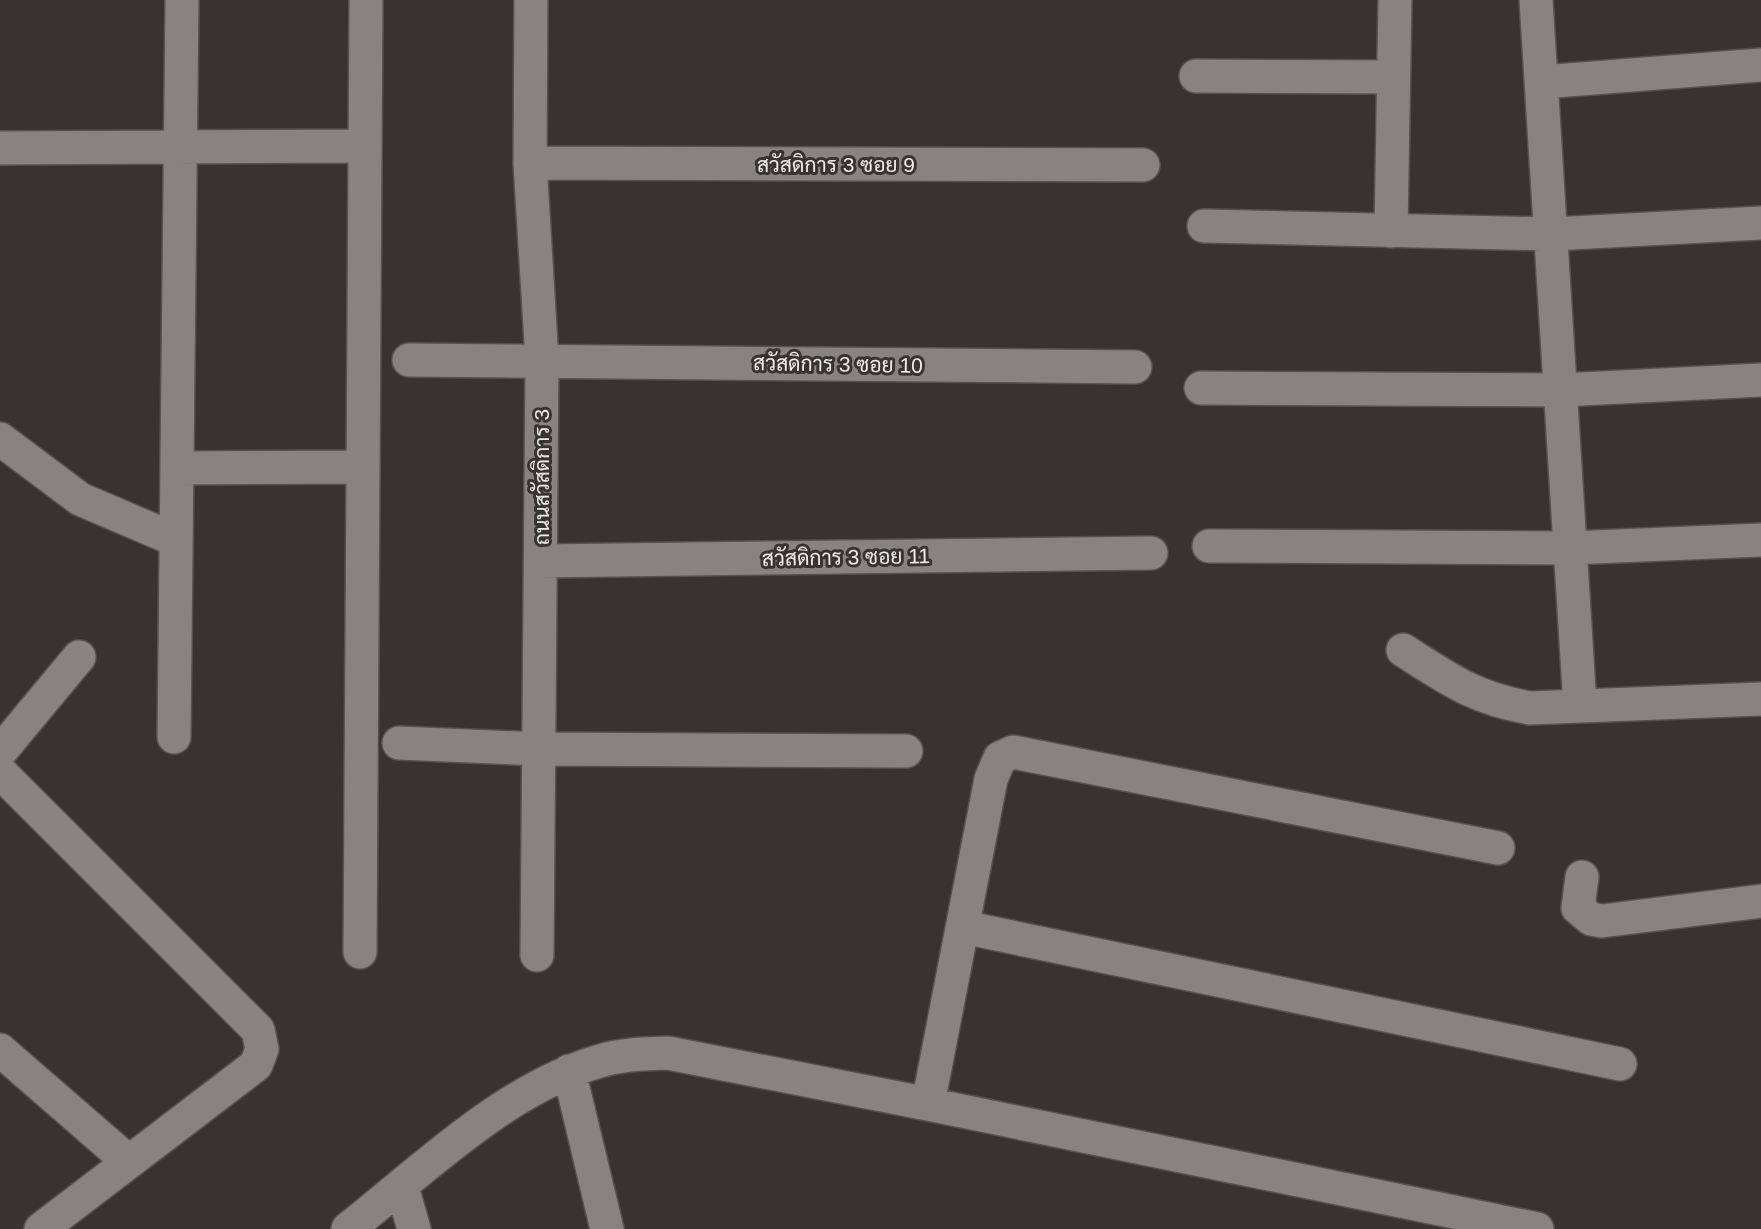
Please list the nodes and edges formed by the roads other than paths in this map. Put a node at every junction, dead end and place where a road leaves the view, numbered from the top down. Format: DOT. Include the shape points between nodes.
graph roads {
  1 [pos="182,0"];
  2 [pos="366,0"];
  3 [pos="531,0"];
  4 [pos="1395,0"];
  5 [pos="1536,0"];
  6 [pos="1761,65"];
  7 [pos="1196,76"];
  8 [pos="1394,77"];
  9 [pos="1542,82"];
  10 [pos="365,146"];
  11 [pos="180,147"];
  12 [pos="0,148"];
  13 [pos="530,163"];
  14 [pos="1143,165"];
  15 [pos="1761,223"];
  16 [pos="1204,226"];
  17 [pos="1391,231"];
  18 [pos="1552,234"];
  19 [pos="409,360"];
  20 [pos="542,360"];
  21 [pos="1135,367"];
  22 [pos="1761,380"];
  23 [pos="1201,388"];
  24 [pos="1561,390"];
  25 [pos="0,439"];
  26 [pos="363,467"];
  27 [pos="177,468"];
  28 [pos="176,540"];
  29 [pos="1761,540"];
  30 [pos="1209,546"];
  31 [pos="1570,548"];
  32 [pos="1151,553"];
  33 [pos="541,561"];
  34 [pos="1403,650"];
  35 [pos="79,657"];
  36 [pos="1761,699"];
  37 [pos="1580,706"];
  38 [pos="174,737"];
  39 [pos="399,743"];
  40 [pos="540,749"];
  41 [pos="906,751"];
  42 [pos="0,752"];
  43 [pos="0,772"];
  44 [pos="1498,848"];
  45 [pos="1582,877"];
  46 [pos="1761,901"];
  47 [pos="963,927"];
  48 [pos="360,952"];
  49 [pos="537,955"];
  50 [pos="0,1050"];
  51 [pos="1620,1064"];
  52 [pos="569,1071"];
  53 [pos="928,1104"];
  54 [pos="129,1162"];
  55 [pos="402,1186"];
  56 [pos="41,1229"];
  57 [pos="348,1229"];
  58 [pos="414,1229"];
  59 [pos="607,1229"];
  60 [pos="1537,1229"];
  1 -- 11 [label="street"];
  2 -- 10 [label="street"];
  3 -- 13 [label="street, ถนนสวัสดิการ 3"];
  4 -- 8 [label="street"];
  5 -- 9 [label="street"];
  6 -- 9 [label="street"];
  7 -- 8 [label="street"];
  8 -- 17 [label="street"];
  9 -- 18 [label="street"];
  10 -- 11 [label="street"];
  10 -- 26 [label="street"];
  11 -- 12 [label="street"];
  11 -- 27 [label="street"];
  13 -- 14 [label="street, สวัสดิการ 3 ซอย 9"];
  13 -- 20 [label="street, ถนนสวัสดิการ 3"];
  15 -- 18 [label="street"];
  16 -- 17 [label="street"];
  17 -- 18 [label="street"];
  18 -- 24 [label="street"];
  19 -- 20 [label="street, สวัสดิการ 3 ซอย 10"];
  20 -- 21 [label="street, สวัสดิการ 3 ซอย 10"];
  20 -- 33 [label="street, ถนนสวัสดิการ 3"];
  22 -- 24 [label="street"];
  23 -- 24 [label="street"];
  24 -- 31 [label="street"];
  25 -- 28 [label="street" via="80,499"];
  26 -- 27 [label="street"];
  26 -- 48 [label="street"];
  27 -- 28 [label="street"];
  28 -- 38 [label="street"];
  29 -- 31 [label="street"];
  30 -- 31 [label="street"];
  31 -- 37 [label="street"];
  32 -- 33 [label="street, สวัสดิการ 3 ซอย 11"];
  33 -- 40 [label="street, ถนนสวัสดิการ 3"];
  34 -- 37 [label="street" via="1466,690 1497,702 1530,708"];
  35 -- 42 [label="street"];
  36 -- 37 [label="street"];
  39 -- 40 [label="street"];
  40 -- 41 [label="street"];
  40 -- 49 [label="street, ถนนสวัสดิการ 3"];
  43 -- 54 [label="street" via="258,1030 262,1049 256,1065"];
  44 -- 47 [label="street" via="1013,752 1000,758 991,779"];
  45 -- 46 [label="street" via="1578,908 1591,919 1602,921"];
  47 -- 51 [label="street"];
  47 -- 53 [label="street"];
  50 -- 54 [label="street"];
  52 -- 53 [label="street" via="634,1054 668,1053"];
  52 -- 55 [label="street" via="519,1097"];
  52 -- 59 [label="street"];
  53 -- 60 [label="street"];
  54 -- 56 [label="street"];
  55 -- 57 [label="street"];
  55 -- 58 [label="street"];
}
